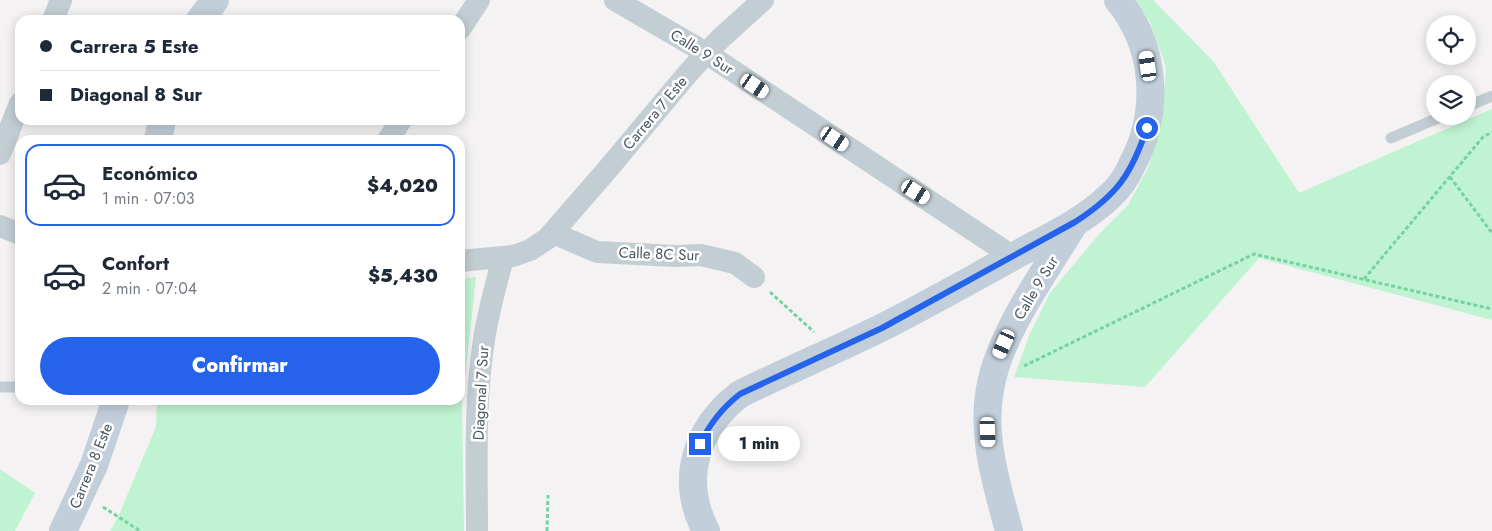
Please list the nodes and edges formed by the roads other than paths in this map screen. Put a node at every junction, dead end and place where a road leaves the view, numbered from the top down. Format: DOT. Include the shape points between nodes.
graph roads {
  1 [pos="61,0"];
  2 [pos="215,0"];
  3 [pos="479,0"];
  4 [pos="615,0"];
  5 [pos="763,0"];
  6 [pos="1118,0"];
  7 [pos="55,15"];
  8 [pos="204,15"];
  9 [pos="465,21"];
  10 [pos="706,54"];
  11 [pos="1492,96"];
  12 [pos="1476,103"];
  13 [pos="15,116"];
  14 [pos="1426,123"];
  15 [pos="1391,138"];
  16 [pos="0,154"];
  17 [pos="1075,222"];
  18 [pos="0,226"];
  19 [pos="15,232"];
  20 [pos="552,233"];
  21 [pos="1012,256"];
  22 [pos="503,258"];
  23 [pos="465,261"];
  24 [pos="754,277"];
  25 [pos="15,387"];
  26 [pos="0,388"];
  27 [pos="114,405"];
  28 [pos="63,531"];
  29 [pos="477,531"];
  30 [pos="706,531"];
  31 [pos="1009,531"];
  1 -- 7 [label="street"];
  2 -- 8 [label="street"];
  3 -- 9 [label="street"];
  4 -- 10 [label="street, Calle 9 Sur"];
  5 -- 10 [label="street, Carrera 7 Este"];
  6 -- 17 [label="street" via="1138,30 1147,55 1151,100 1147,128 1127,175 1113,193"];
  10 -- 20 [label="street, Carrera 7 Este"];
  10 -- 21 [label="street, Calle 9 Sur"];
  11 -- 12 [label="lane"];
  13 -- 16 [label="street"];
  14 -- 15 [label="lane"];
  17 -- 21 [label="street"];
  17 -- 31 [label="street, Calle 9 Sur" via="1011,329 990,389 989,446"];
  18 -- 19 [label="street"];
  20 -- 22 [label="street" via="530,250"];
  20 -- 24 [label="street, Calle 8C Sur" via="597,252 701,255 736,263"];
  21 -- 30 [label="street" via="882,328 740,394 728,404 710,424 695,461 694,495"];
  22 -- 23 [label="street"];
  22 -- 29 [label="street, Diagonal 7 Sur" via="489,311 480,368"];
  25 -- 26 [label="lane"];
  27 -- 28 [label="street, Carrera 8 Este" via="82,494"];
}
